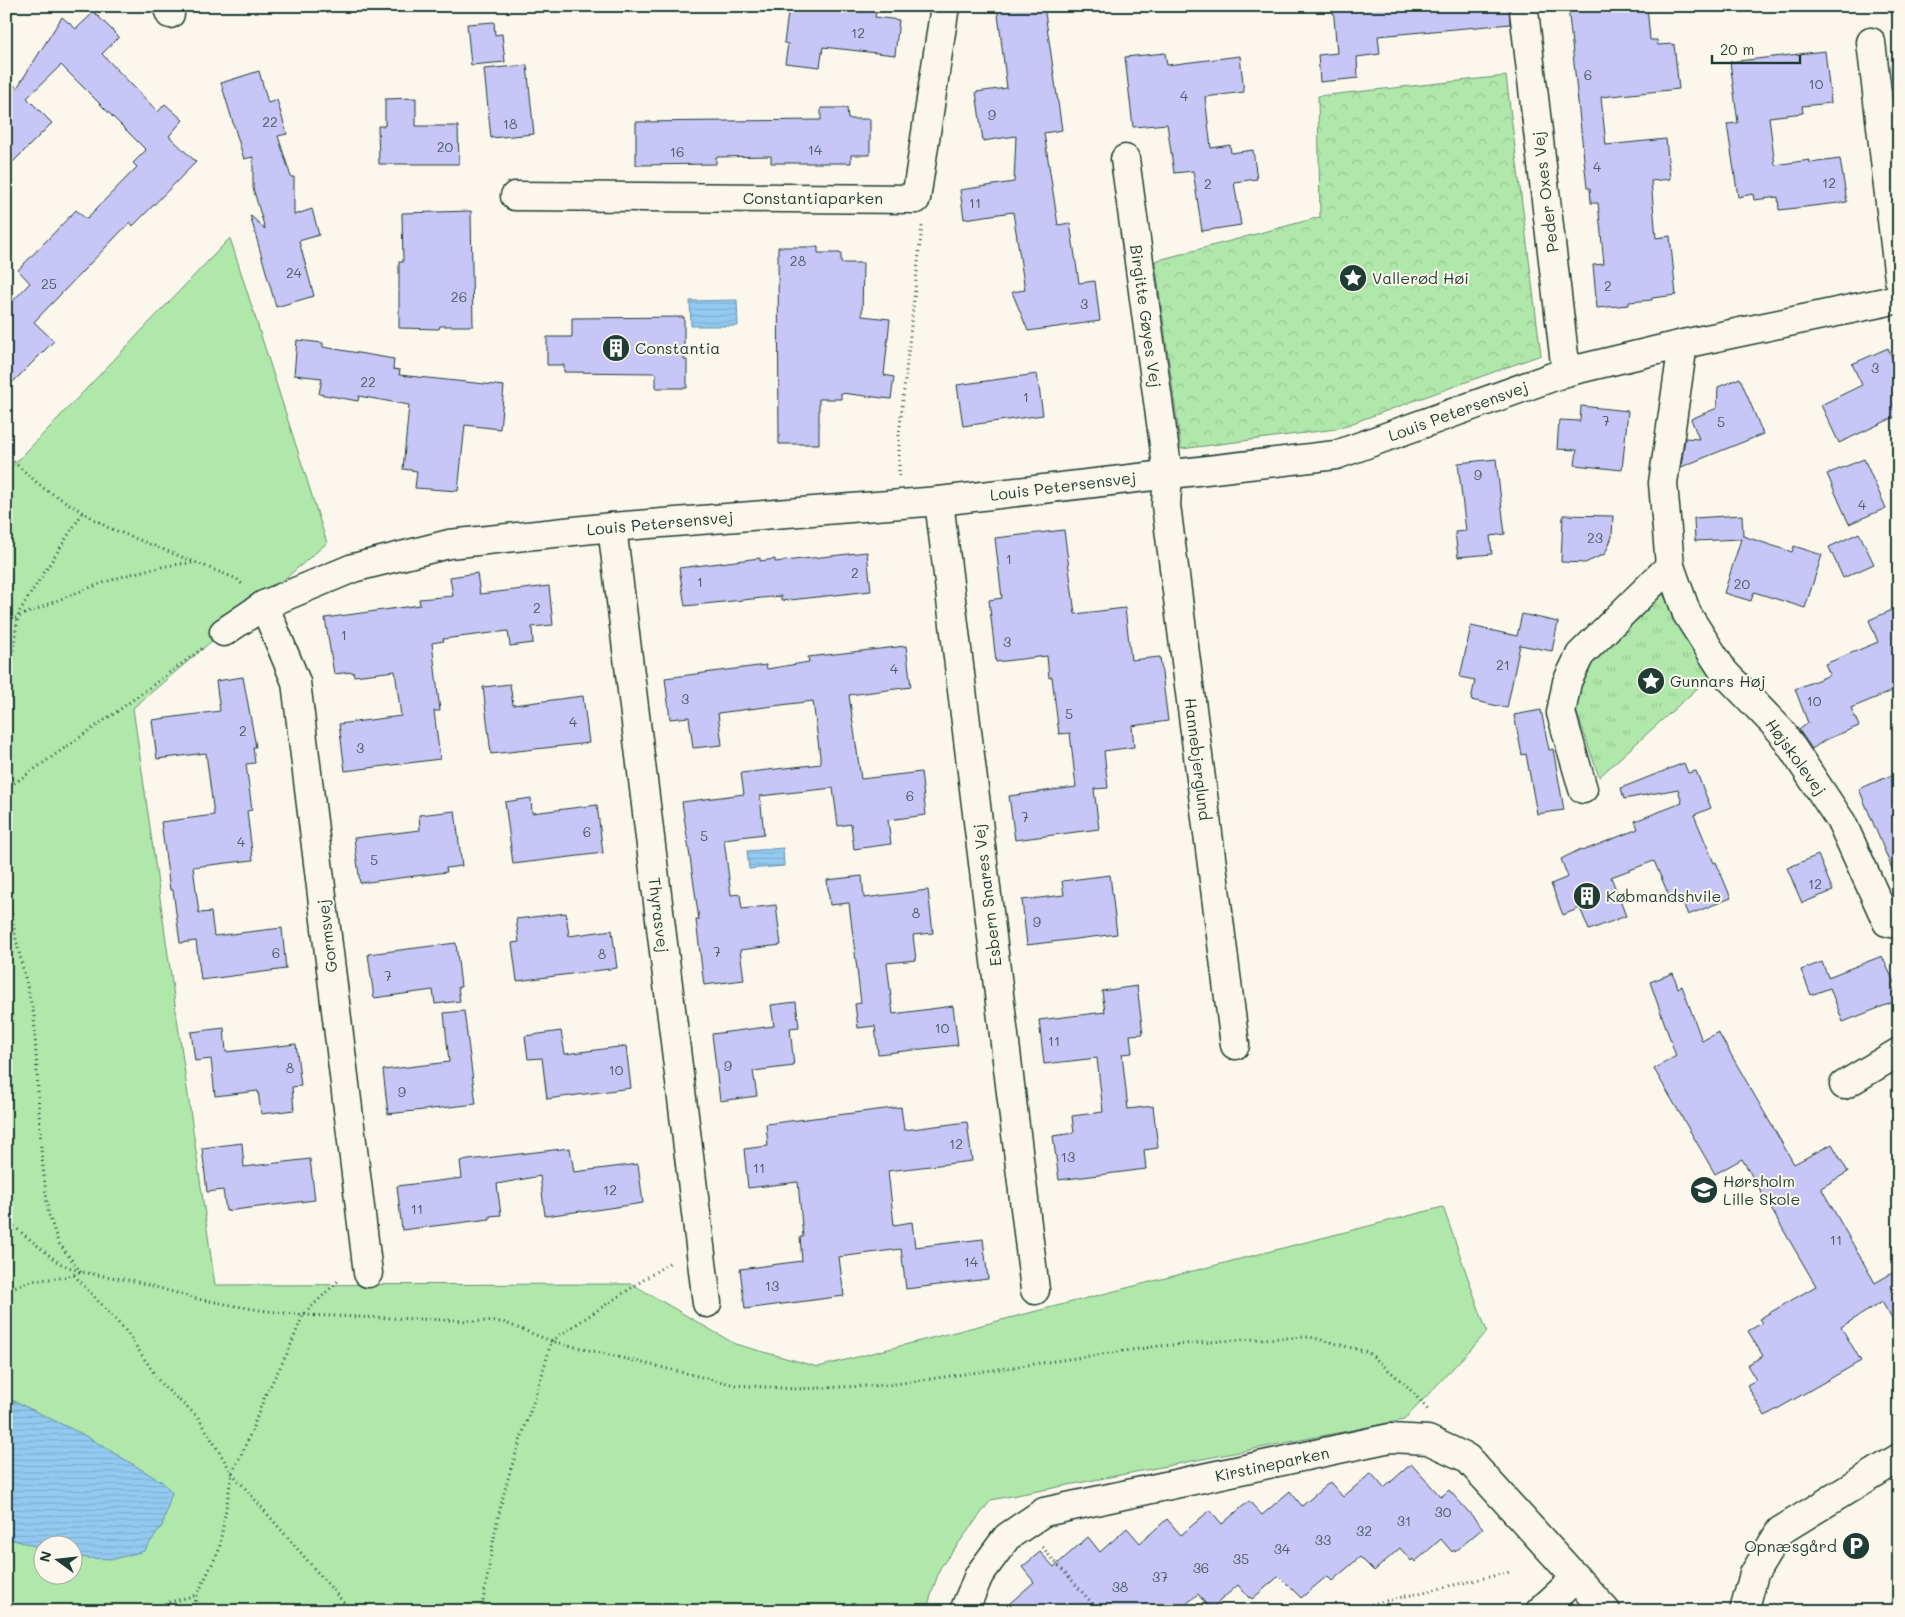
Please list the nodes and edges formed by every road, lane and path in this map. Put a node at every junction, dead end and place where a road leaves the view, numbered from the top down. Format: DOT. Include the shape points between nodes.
graph roads {
  1 [pos="945,6"];
  2 [pos="1524,11"];
  3 [pos="1871,42"];
  4 [pos="1125,159"];
  5 [pos="515,196"];
  6 [pos="916,199"];
  7 [pos="1899,280"];
  8 [pos="1899,299"];
  9 [pos="1682,344"];
  10 [pos="1566,372"];
  11 [pos="6,455"];
  12 [pos="898,469"];
  13 [pos="1168,474"];
  14 [pos="939,501"];
  15 [pos="83,512"];
  16 [pos="612,527"];
  17 [pos="195,562"];
  18 [pos="1670,566"];
  19 [pos="264,605"];
  20 [pos="19,617"];
  21 [pos="6,622"];
  22 [pos="224,632"];
  23 [pos="6,710"];
  24 [pos="6,789"];
  25 [pos="1582,789"];
  26 [pos="6,874"];
  27 [pos="1899,925"];
  28 [pos="1235,1044"];
  29 [pos="1899,1052"];
  30 [pos="1844,1085"];
  31 [pos="6,1220"];
  32 [pos="700,1242"];
  33 [pos="366,1264"];
  34 [pos="81,1272"];
  35 [pos="74,1275"];
  36 [pos="6,1290"];
  37 [pos="1035,1290"];
  38 [pos="707,1303"];
  39 [pos="303,1315"];
  40 [pos="552,1341"];
  41 [pos="1432,1416"];
  42 [pos="1899,1458"];
  43 [pos="232,1473"];
  44 [pos="1024,1526"];
  45 [pos="1510,1572"];
  46 [pos="1576,1578"];
  47 [pos="197,1595"];
  48 [pos="6,1602"];
  49 [pos="27,1611"];
  50 [pos="135,1611"];
  51 [pos="191,1611"];
  52 [pos="195,1611"];
  53 [pos="351,1611"];
  54 [pos="481,1611"];
  55 [pos="964,1611"];
  56 [pos="1099,1611"];
  57 [pos="1342,1611"];
  58 [pos="1540,1611"];
  59 [pos="1606,1611"];
  60 [pos="1744,1611"];
  1 -- 6 [label="street"];
  2 -- 10 [label="street, Peder Oxes Vej"];
  3 -- 7 [label="street"];
  4 -- 13 [label="street, Birgitte Gøyes Vej"];
  5 -- 6 [label="street, Constantiaparken"];
  6 -- 12 [label="path" via="923,221"];
  8 -- 9 [label="street, Louis Petersensvej"];
  9 -- 10 [label="street, Louis Petersensvej"];
  9 -- 18 [label="street, Højskolevej" via="1664,483"];
  10 -- 13 [label="street, Louis Petersensvej" via="1336,455"];
  11 -- 15 [label="path" via="43,488"];
  13 -- 14 [label="street, Louis Petersensvej"];
  13 -- 28 [label="street, Hannebjerglund" via="1166,505"];
  14 -- 16 [label="street, Louis Petersensvej"];
  14 -- 37 [label="street, Esbern Snares Vej"];
  15 -- 17 [label="path" via="107,527"];
  15 -- 20 [label="path"];
  16 -- 19 [label="street, Louis Petersensvej" via="449,544 352,568"];
  16 -- 32 [label="street, Thyrasvej"];
  17 -- 19 [label="path" via="237,579"];
  17 -- 20 [label="path" via="170,564 86,588"];
  18 -- 25 [label="street" via="1580,655 1567,682 1562,713"];
  18 -- 27 [label="street, Højskolevej" via="1687,614 1718,664 1781,731 1842,823 1886,922"];
  19 -- 22 [label="street, Louis Petersensvej"];
  19 -- 33 [label="street, Gormsvej" via="296,682"];
  20 -- 21 [label="path"];
  20 -- 23 [label="path"];
  22 -- 24 [label="path"];
  26 -- 34 [label="path" via="15,935 34,1015 41,1149 48,1212 58,1242"];
  29 -- 30 [label="street"];
  31 -- 34 [label="path" via="59,1263"];
  32 -- 38 [label="street, Thyrasvej"];
  32 -- 40 [label="path"];
  33 -- 39 [label="path"];
  34 -- 35 [label="path"];
  34 -- 39 [label="path" via="134,1281 198,1299"];
  35 -- 36 [label="path" via="31,1281"];
  35 -- 43 [label="path" via="126,1331 161,1384 198,1417"];
  39 -- 40 [label="path" via="503,1322"];
  39 -- 43 [label="path"];
  40 -- 41 [label="path" via="735,1385 796,1389 888,1385 1158,1346 1310,1337 1368,1352 1408,1387"];
  40 -- 54 [label="path" via="500,1509"];
  42 -- 60 [label="street" via="1780,1531 1754,1574"];
  43 -- 47 [label="path" via="219,1550"];
  43 -- 53 [label="path"];
  44 -- 46 [label="street, Kirstineparken" via="1044,1512 1390,1438 1428,1440 1467,1458"];
  44 -- 55 [label="street, Kirstineparken" via="1007,1537 979,1575"];
  44 -- 56 [label="path"];
  45 -- 57 [label="path"];
  46 -- 58 [label="street"];
  46 -- 59 [label="street, Kirstineparken"];
  47 -- 50 [label="path"];
  47 -- 51 [label="path"];
  47 -- 52 [label="path"];
  48 -- 49 [label="path"];
}
